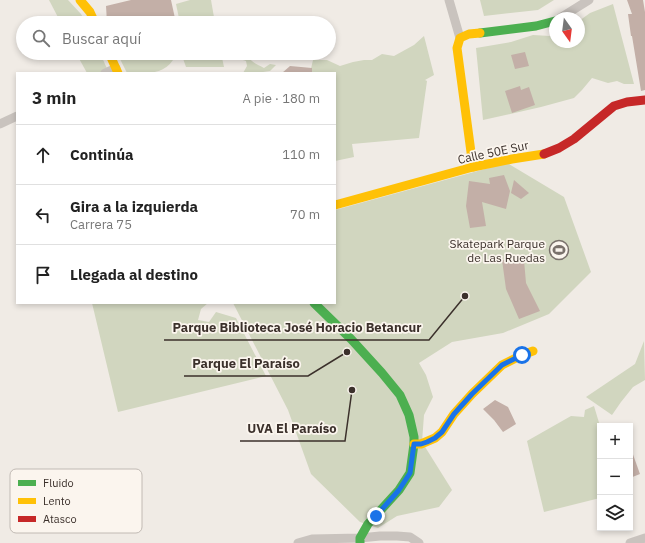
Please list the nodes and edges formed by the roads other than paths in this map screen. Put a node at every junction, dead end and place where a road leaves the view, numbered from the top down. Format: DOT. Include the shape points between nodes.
graph roads {
  1 [pos="80,0"];
  2 [pos="449,0"];
  3 [pos="589,0"];
  4 [pos="570,12"];
  5 [pos="92,16"];
  6 [pos="549,23"];
  7 [pos="460,38"];
  8 [pos="112,60"];
  9 [pos="117,70"];
  10 [pos="645,100"];
  11 [pos="16,116"];
  12 [pos="0,124"];
  13 [pos="473,167"];
  14 [pos="336,205"];
  15 [pos="315,304"];
  16 [pos="533,351"];
  17 [pos="414,444"];
  18 [pos="645,538"];
  19 [pos="360,541"];
  20 [pos="299,543"];
  21 [pos="419,543"];
  22 [pos="630,543"];
  1 -- 5 [label="street"];
  2 -- 7 [label="street"];
  3 -- 4 [label="street"];
  6 -- 7 [label="street" via="470,34"];
  7 -- 13 [label="street" via="457,48"];
  8 -- 9 [label="street"];
  10 -- 13 [label="street, Calle 50E Sur" via="614,106 574,139 544,154"];
  11 -- 12 [label="street"];
  13 -- 14 [label="street, Calle 50E Sur"];
  15 -- 17 [label="street" via="400,394 410,415"];
  16 -- 17 [label="street" via="502,365 472,394 435,438"];
  17 -- 19 [label="street" via="410,473 399,490 368,524"];
  18 -- 22 [label="street"];
  19 -- 20 [label="street" via="312,539"];
  19 -- 21 [label="street" via="380,536 397,536 410,537"];
}
